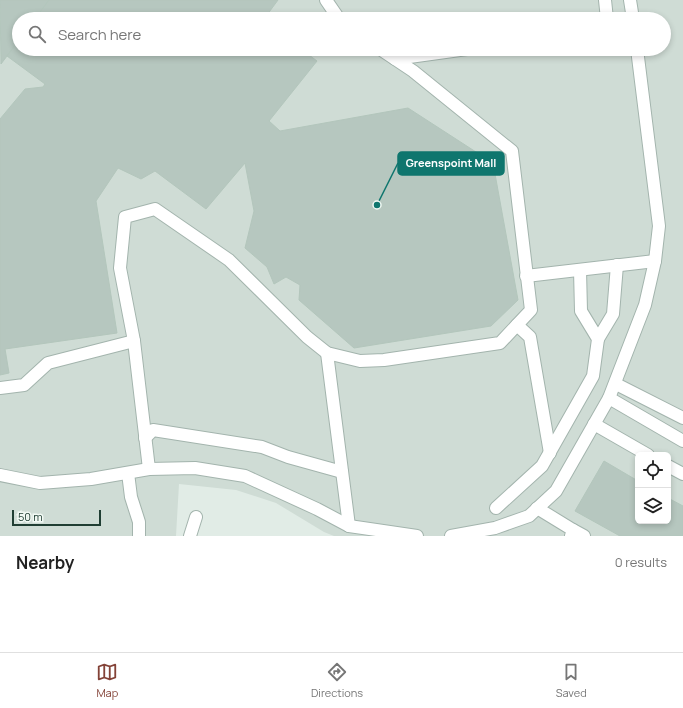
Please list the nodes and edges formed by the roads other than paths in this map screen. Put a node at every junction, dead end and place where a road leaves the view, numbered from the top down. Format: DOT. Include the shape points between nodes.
graph roads {
  1 [pos="326,0"];
  2 [pos="605,0"];
  3 [pos="630,0"];
  4 [pos="334,12"];
  5 [pos="606,12"];
  6 [pos="632,12"];
  7 [pos="390,56"];
  8 [pos="417,56"];
  9 [pos="638,56"];
  10 [pos="395,59"];
  11 [pos="655,261"];
  12 [pos="617,265"];
  13 [pos="580,270"];
  14 [pos="526,276"];
  15 [pos="517,325"];
  16 [pos="598,339"];
  17 [pos="134,341"];
  18 [pos="328,353"];
  19 [pos="616,384"];
  20 [pos="0,388"];
  21 [pos="609,398"];
  22 [pos="683,418"];
  23 [pos="594,424"];
  24 [pos="145,438"];
  25 [pos="683,441"];
  26 [pos="550,452"];
  27 [pos="643,452"];
  28 [pos="671,468"];
  29 [pos="149,469"];
  30 [pos="342,472"];
  31 [pos="128,473"];
  32 [pos="683,474"];
  33 [pos="0,475"];
  34 [pos="496,508"];
  35 [pos="537,508"];
  36 [pos="196,517"];
  37 [pos="349,526"];
  38 [pos="572,533"];
  39 [pos="139,536"];
  40 [pos="190,536"];
  41 [pos="417,536"];
  42 [pos="452,536"];
  43 [pos="584,536"];
  1 -- 4 [label="lane"];
  2 -- 5 [label="lane"];
  3 -- 6 [label="lane"];
  7 -- 10 [label="lane"];
  8 -- 10 [label="lane"];
  9 -- 11 [label="lane" via="659,226"];
  10 -- 14 [label="lane" via="512,152"];
  11 -- 12 [label="lane"];
  11 -- 19 [label="lane" via="645,305"];
  12 -- 13 [label="lane"];
  12 -- 16 [label="lane" via="613,314"];
  13 -- 14 [label="lane"];
  13 -- 16 [label="lane" via="582,311"];
  14 -- 15 [label="lane" via="531,310"];
  15 -- 18 [label="lane" via="500,343 414,356 360,361"];
  15 -- 26 [label="lane" via="530,337"];
  16 -- 26 [label="lane" via="593,376"];
  17 -- 18 [label="lane" via="120,268 126,217 155,209 229,260 307,337"];
  17 -- 20 [label="lane" via="48,363 24,385"];
  17 -- 24 [label="lane"];
  18 -- 30 [label="lane"];
  19 -- 21 [label="lane"];
  19 -- 22 [label="lane"];
  21 -- 23 [label="lane"];
  21 -- 25 [label="lane"];
  23 -- 27 [label="lane"];
  23 -- 35 [label="lane" via="556,491"];
  24 -- 29 [label="lane"];
  24 -- 30 [label="lane" via="153,430 262,447"];
  26 -- 34 [label="lane" via="542,466"];
  28 -- 32 [label="lane"];
  29 -- 31 [label="lane"];
  29 -- 37 [label="lane" via="194,468 245,476"];
  30 -- 37 [label="lane"];
  31 -- 33 [label="lane" via="40,483"];
  31 -- 39 [label="lane" via="131,496 139,522"];
  35 -- 38 [label="lane"];
  35 -- 42 [label="lane" via="528,516 495,528"];
  36 -- 40 [label="lane"];
  37 -- 41 [label="lane"];
  38 -- 43 [label="lane"];
}
